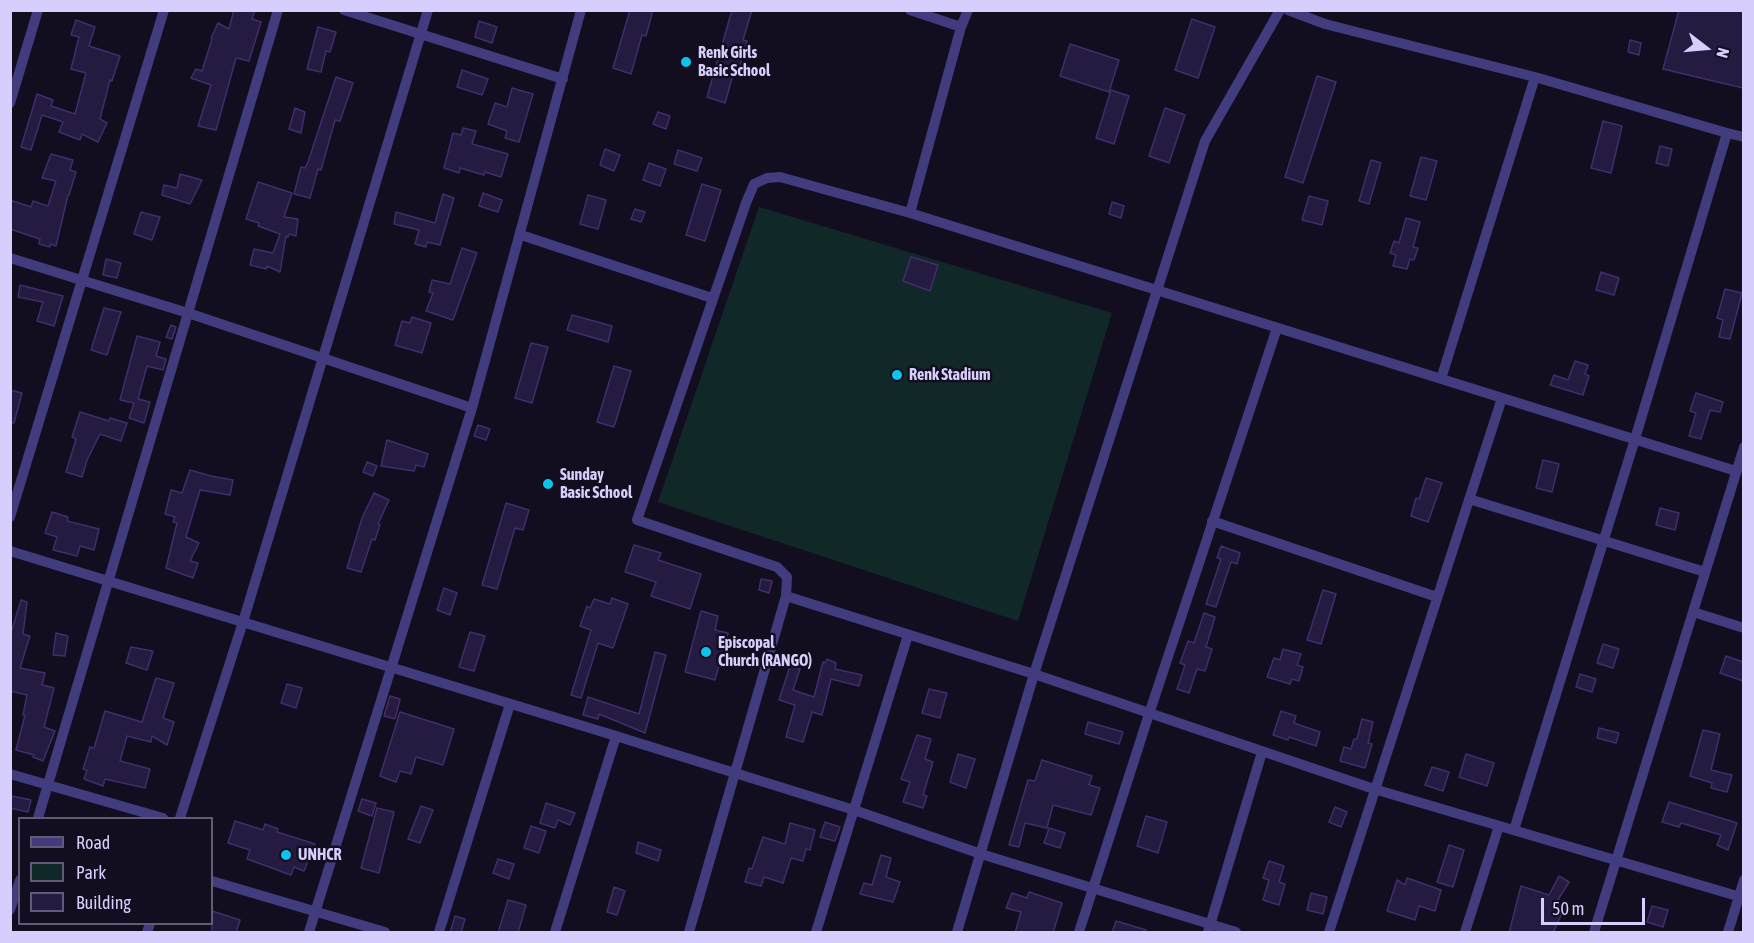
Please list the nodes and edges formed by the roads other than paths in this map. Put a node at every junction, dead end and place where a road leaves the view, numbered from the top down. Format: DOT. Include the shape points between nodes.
graph roads {
  1 [pos="38,10"];
  2 [pos="164,10"];
  3 [pos="278,10"];
  4 [pos="344,10"];
  5 [pos="428,10"];
  6 [pos="581,10"];
  7 [pos="910,10"];
  8 [pos="968,10"];
  9 [pos="1280,10"];
  10 [pos="1288,10"];
  11 [pos="961,27"];
  12 [pos="420,35"];
  13 [pos="1535,77"];
  14 [pos="563,79"];
  15 [pos="10,103"];
  16 [pos="1727,133"];
  17 [pos="1743,137"];
  18 [pos="910,213"];
  19 [pos="521,235"];
  20 [pos="10,258"];
  21 [pos="82,281"];
  22 [pos="1156,290"];
  23 [pos="712,298"];
  24 [pos="188,313"];
  25 [pos="1276,328"];
  26 [pos="323,357"];
  27 [pos="1441,379"];
  28 [pos="1502,398"];
  29 [pos="472,408"];
  30 [pos="1635,440"];
  31 [pos="1743,447"];
  32 [pos="1736,471"];
  33 [pos="1469,499"];
  34 [pos="10,517"];
  35 [pos="1212,521"];
  36 [pos="1604,541"];
  37 [pos="10,551"];
  38 [pos="1705,572"];
  39 [pos="109,581"];
  40 [pos="786,596"];
  41 [pos="1437,597"];
  42 [pos="1693,612"];
  43 [pos="243,621"];
  44 [pos="1743,628"];
  45 [pos="908,635"];
  46 [pos="392,668"];
  47 [pos="1034,674"];
  48 [pos="510,704"];
  49 [pos="1149,714"];
  50 [pos="616,736"];
  51 [pos="1262,752"];
  52 [pos="10,774"];
  53 [pos="736,774"];
  54 [pos="48,785"];
  55 [pos="1374,789"];
  56 [pos="854,810"];
  57 [pos="39,817"];
  58 [pos="156,817"];
  59 [pos="181,817"];
  60 [pos="1499,826"];
  61 [pos="1514,830"];
  62 [pos="981,854"];
  63 [pos="1617,860"];
  64 [pos="1743,880"];
  65 [pos="213,881"];
  66 [pos="18,886"];
  67 [pos="1092,889"];
  68 [pos="1741,897"];
  69 [pos="10,910"];
  70 [pos="316,912"];
  71 [pos="1209,929"];
  72 [pos="309,933"];
  73 [pos="385,933"];
  74 [pos="439,933"];
  75 [pos="555,933"];
  76 [pos="689,933"];
  77 [pos="816,933"];
  78 [pos="957,933"];
  79 [pos="1079,933"];
  80 [pos="1236,933"];
  81 [pos="1329,933"];
  82 [pos="1465,933"];
  83 [pos="1594,933"];
  84 [pos="1728,933"];
  1 -- 15 [label="street"];
  2 -- 21 [label="street"];
  3 -- 24 [label="street"];
  4 -- 12 [label="street"];
  5 -- 12 [label="street"];
  6 -- 14 [label="street"];
  7 -- 11 [label="street"];
  8 -- 11 [label="street"];
  9 -- 22 [label="street" via="1205,141"];
  10 -- 13 [label="street" via="1325,24"];
  11 -- 18 [label="street"];
  12 -- 14 [label="street"];
  12 -- 26 [label="street"];
  13 -- 16 [label="street"];
  13 -- 27 [label="street"];
  14 -- 19 [label="street"];
  16 -- 17 [label="street"];
  16 -- 30 [label="street"];
  18 -- 22 [label="street"];
  18 -- 23 [label="street" via="780,177 767,178 754,184"];
  19 -- 23 [label="street"];
  19 -- 29 [label="street"];
  20 -- 21 [label="street"];
  21 -- 24 [label="street"];
  21 -- 34 [label="street"];
  22 -- 25 [label="street"];
  22 -- 47 [label="street"];
  23 -- 40 [label="street" via="638,520 777,567 786,577"];
  24 -- 26 [label="street"];
  24 -- 39 [label="street"];
  25 -- 27 [label="street"];
  25 -- 35 [label="street"];
  26 -- 29 [label="street"];
  26 -- 43 [label="street"];
  27 -- 28 [label="street"];
  28 -- 30 [label="street"];
  28 -- 33 [label="street"];
  29 -- 46 [label="street"];
  30 -- 32 [label="street"];
  30 -- 36 [label="street"];
  31 -- 32 [label="street"];
  32 -- 38 [label="street"];
  33 -- 36 [label="street"];
  33 -- 41 [label="street"];
  35 -- 41 [label="street"];
  35 -- 49 [label="street"];
  36 -- 38 [label="street"];
  36 -- 61 [label="street"];
  37 -- 39 [label="street"];
  38 -- 42 [label="street"];
  39 -- 43 [label="street"];
  39 -- 54 [label="street"];
  40 -- 45 [label="street"];
  40 -- 53 [label="street"];
  41 -- 55 [label="street"];
  42 -- 44 [label="street"];
  42 -- 63 [label="street"];
  43 -- 46 [label="street"];
  43 -- 59 [label="street"];
  45 -- 47 [label="street"];
  45 -- 56 [label="street"];
  46 -- 48 [label="street"];
  46 -- 70 [label="street"];
  47 -- 49 [label="street"];
  47 -- 62 [label="street"];
  48 -- 50 [label="street"];
  48 -- 74 [label="street"];
  49 -- 51 [label="street"];
  49 -- 67 [label="street"];
  50 -- 53 [label="street"];
  50 -- 75 [label="street"];
  51 -- 55 [label="street"];
  51 -- 71 [label="street"];
  52 -- 54 [label="street"];
  53 -- 56 [label="street"];
  53 -- 76 [label="street"];
  54 -- 57 [label="street"];
  54 -- 58 [label="street"];
  55 -- 60 [label="street"];
  55 -- 81 [label="street"];
  56 -- 62 [label="street"];
  56 -- 77 [label="street"];
  60 -- 61 [label="street"];
  60 -- 82 [label="street"];
  61 -- 63 [label="street"];
  62 -- 67 [label="street"];
  62 -- 78 [label="street"];
  63 -- 68 [label="street"];
  63 -- 83 [label="street"];
  64 -- 68 [label="street"];
  65 -- 70 [label="street"];
  66 -- 69 [label="street"];
  67 -- 71 [label="street"];
  67 -- 79 [label="street"];
  68 -- 84 [label="street"];
  70 -- 72 [label="street"];
  70 -- 73 [label="street"];
  71 -- 80 [label="street"];
}
